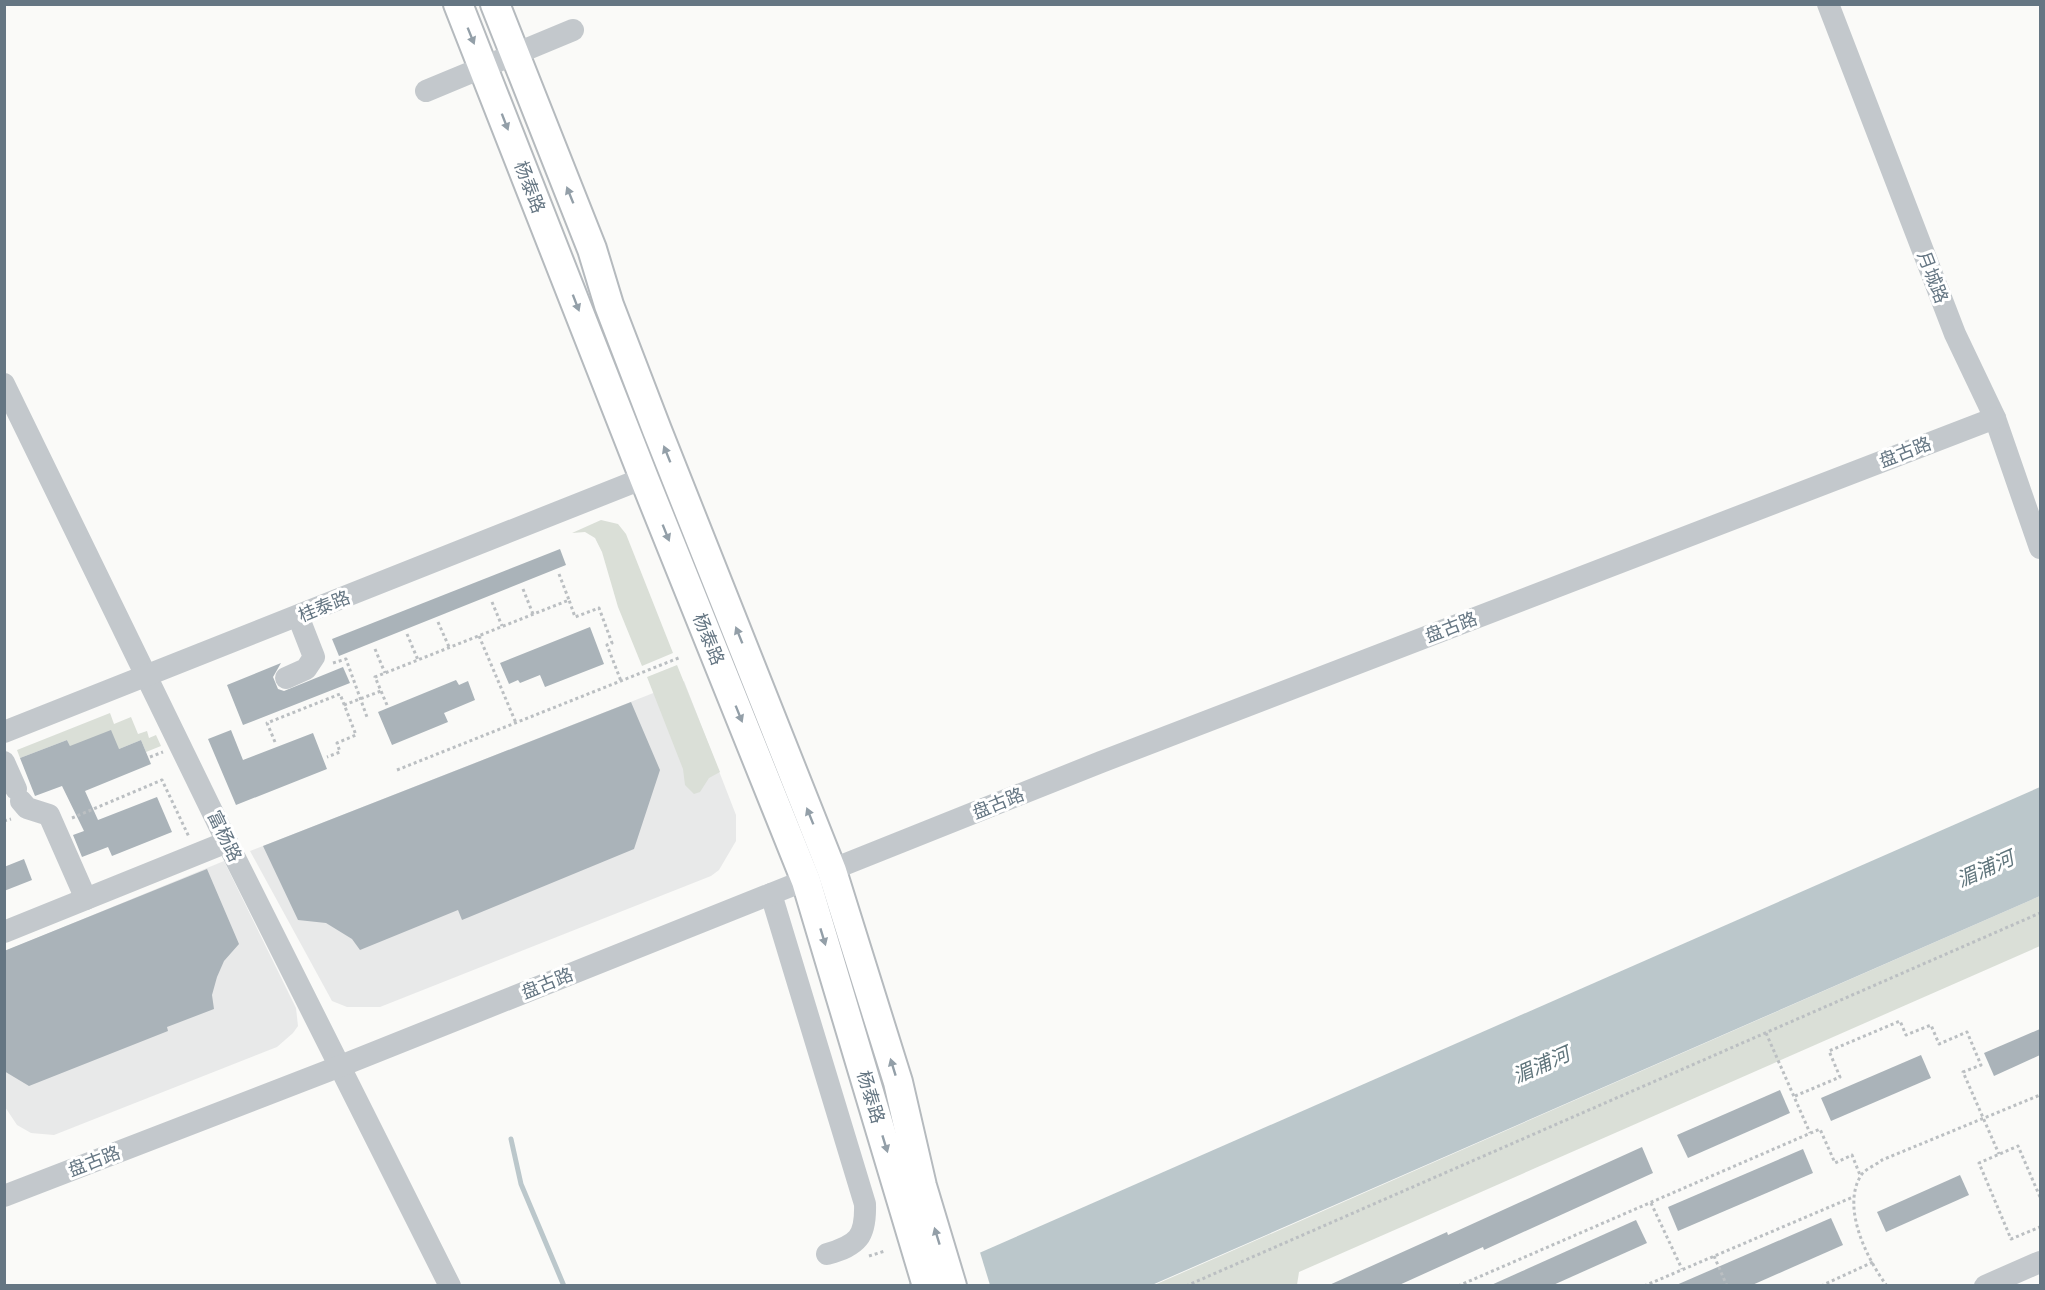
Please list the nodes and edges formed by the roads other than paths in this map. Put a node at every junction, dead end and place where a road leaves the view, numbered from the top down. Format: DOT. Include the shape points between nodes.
graph roads {
  1 [pos="458,4"];
  2 [pos="495,4"];
  3 [pos="1828,4"];
  4 [pos="573,30"];
  5 [pos="515,54"];
  6 [pos="483,67"];
  7 [pos="426,91"];
  8 [pos="4,384"];
  9 [pos="1995,418"];
  10 [pos="644,478"];
  11 [pos="2040,548"];
  12 [pos="298,616"];
  13 [pos="148,676"];
  14 [pos="286,678"];
  15 [pos="4,732"];
  16 [pos="4,762"];
  17 [pos="227,842"];
  18 [pos="832,871"];
  19 [pos="806,881"];
  20 [pos="771,894"];
  21 [pos="86,899"];
  22 [pos="4,932"];
  23 [pos="339,1067"];
  24 [pos="911,1190"];
  25 [pos="5,1194"];
  26 [pos="827,1254"];
  27 [pos="2040,1262"];
  28 [pos="450,1286"];
  29 [pos="927,1286"];
  30 [pos="952,1286"];
  31 [pos="1985,1286"];
  1 -- 6 [label="main road, 杨泰路, one-way"];
  2 -- 5 [label="main road, 杨泰路"];
  3 -- 9 [label="street, 月城路" via="1955,334"];
  4 -- 5 [label="street"];
  5 -- 6 [label="street"];
  18 -- 5 [label="main road, 杨泰路, one-way" via="653,419 592,249"];
  6 -- 7 [label="street"];
  6 -- 10 [label="main road, 杨泰路, one-way"];
  8 -- 13 [label="street, 富杨路"];
  9 -- 11 [label="street, 月城路"];
  9 -- 18 [label="street, 盘古路" via="1101,762"];
  10 -- 12 [label="street, 桂泰路"];
  10 -- 19 [label="main road, 杨泰路, one-way"];
  12 -- 13 [label="street, 桂泰路"];
  12 -- 14 [label="street" via="314,657 306,669"];
  13 -- 15 [label="street, 桂泰路"];
  13 -- 17 [label="street, 富杨路"];
  16 -- 21 [label="street" via="27,808 49,815"];
  17 -- 21 [label="street"];
  17 -- 23 [label="street, 富杨路"];
  18 -- 19 [label="street, 盘古路"];
  24 -- 18 [label="main road, 杨泰路, one-way" via="898,1082"];
  19 -- 20 [label="street, 盘古路"];
  19 -- 24 [label="main road, 杨泰路, one-way"];
  20 -- 23 [label="street, 盘古路"];
  20 -- 26 [label="street" via="865,1204 866,1218 860,1237 849,1247"];
  21 -- 22 [label="street"];
  23 -- 25 [label="street, 盘古路"];
  23 -- 28 [label="street, 富杨路"];
  24 -- 29 [label="main road, 杨泰路"];
  30 -- 24 [label="main road, 杨泰路, one-way"];
  27 -- 31 [label="street"];
}
